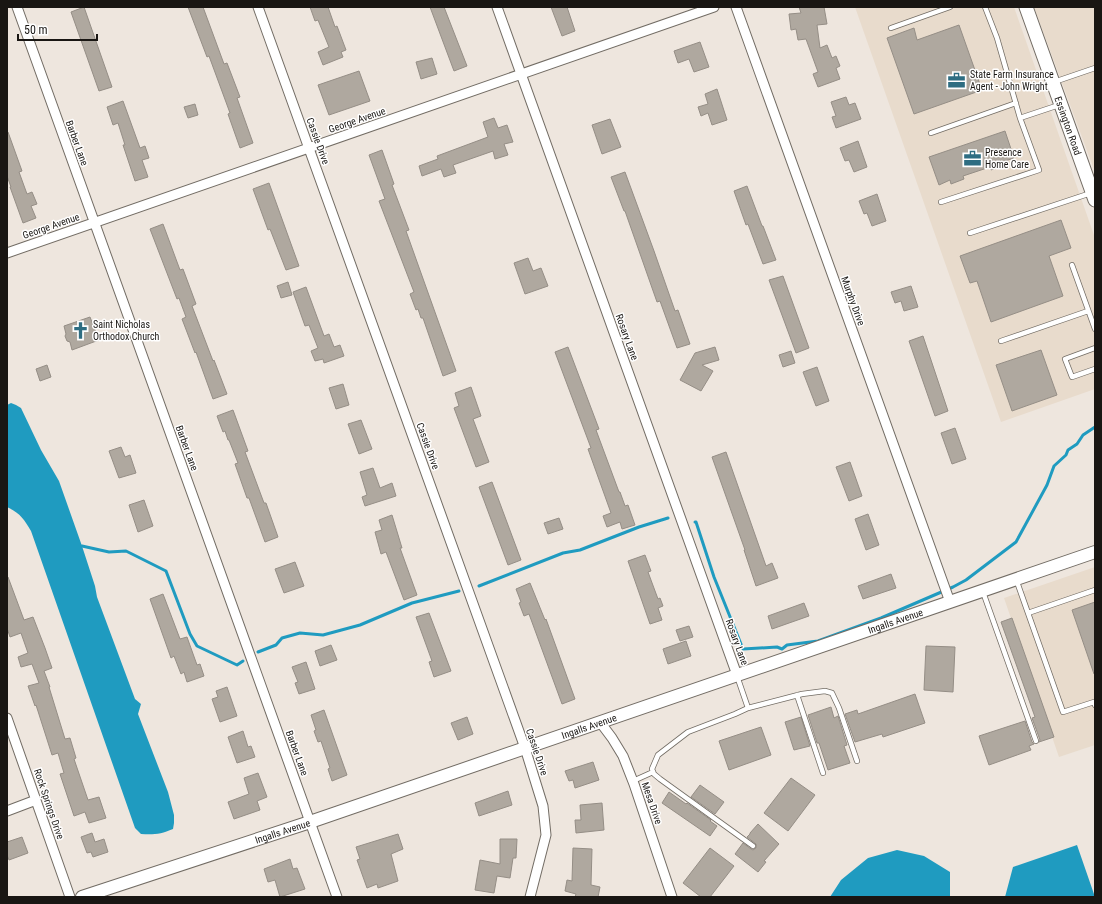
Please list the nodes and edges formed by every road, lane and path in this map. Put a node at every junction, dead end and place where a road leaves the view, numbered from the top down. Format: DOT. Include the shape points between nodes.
graph roads {
  1 [pos="17,7"];
  2 [pos="258,7"];
  3 [pos="497,7"];
  4 [pos="714,7"];
  5 [pos="736,7"];
  6 [pos="950,7"];
  7 [pos="985,7"];
  8 [pos="1026,7"];
  9 [pos="891,28"];
  10 [pos="1095,68"];
  11 [pos="520,74"];
  12 [pos="1052,82"];
  13 [pos="1016,103"];
  14 [pos="1060,104"];
  15 [pos="1020,118"];
  16 [pos="931,133"];
  17 [pos="309,148"];
  18 [pos="1093,189"];
  19 [pos="941,202"];
  20 [pos="94,223"];
  21 [pos="970,233"];
  22 [pos="7,253"];
  23 [pos="1072,265"];
  24 [pos="1088,311"];
  25 [pos="1095,328"];
  26 [pos="1001,341"];
  27 [pos="1095,348"];
  28 [pos="1095,369"];
  29 [pos="1095,552"];
  30 [pos="1016,579"];
  31 [pos="983,590"];
  32 [pos="1095,590"];
  33 [pos="950,602"];
  34 [pos="1028,613"];
  35 [pos="737,675"];
  36 [pos="797,696"];
  37 [pos="1095,705"];
  38 [pos="748,708"];
  39 [pos="7,718"];
  40 [pos="600,722"];
  41 [pos="1036,741"];
  42 [pos="525,748"];
  43 [pos="857,761"];
  44 [pos="653,772"];
  45 [pos="823,773"];
  46 [pos="633,781"];
  47 [pos="36,800"];
  48 [pos="7,811"];
  49 [pos="310,822"];
  50 [pos="753,846"];
  51 [pos="70,897"];
  52 [pos="82,897"];
  53 [pos="337,897"];
  54 [pos="530,897"];
  55 [pos="672,897"];
  1 -- 20 [label="street, Barber Lane"];
  2 -- 17 [label="street, Cassie Drive"];
  3 -- 11 [label="street, Rosary Lane"];
  4 -- 11 [label="street, George Avenue"];
  5 -- 33 [label="street, Murphy Drive"];
  6 -- 9 [label="lane"];
  7 -- 13 [label="lane"];
  8 -- 12 [label="main road, Essington Road"];
  10 -- 12 [label="lane"];
  11 -- 17 [label="street, George Avenue"];
  11 -- 35 [label="street, Rosary Lane"];
  12 -- 14 [label="main road, Essington Road"];
  13 -- 15 [label="lane"];
  13 -- 16 [label="lane"];
  14 -- 15 [label="lane"];
  14 -- 18 [label="main road, Essington Road"];
  15 -- 19 [label="lane" via="1039,170"];
  17 -- 20 [label="street, George Avenue"];
  17 -- 42 [label="street, Cassie Drive"];
  18 -- 21 [label="lane"];
  20 -- 22 [label="street, George Avenue"];
  20 -- 49 [label="street, Barber Lane"];
  23 -- 24 [label="lane"];
  24 -- 25 [label="lane"];
  24 -- 26 [label="lane"];
  27 -- 28 [label="lane" via="1065,359 1072,377"];
  29 -- 30 [label="street, Ingalls Avenue"];
  30 -- 31 [label="street, Ingalls Avenue"];
  30 -- 34 [label="lane"];
  31 -- 33 [label="street, Ingalls Avenue"];
  31 -- 41 [label="lane"];
  32 -- 34 [label="lane"];
  33 -- 35 [label="street, Ingalls Avenue"];
  34 -- 37 [label="lane" via="1063,712 1094,702"];
  35 -- 38 [label="lane"];
  35 -- 40 [label="street, Ingalls Avenue"];
  36 -- 38 [label="lane"];
  36 -- 43 [label="lane" via="826,691 832,693"];
  36 -- 45 [label="lane"];
  38 -- 44 [label="lane" via="688,732 658,755"];
  39 -- 47 [label="street, Rock Springs Drive"];
  40 -- 42 [label="street, Ingalls Avenue"];
  40 -- 46 [label="street, Mesa Drive" via="623,756"];
  42 -- 49 [label="street, Ingalls Avenue"];
  42 -- 54 [label="street, Cassie Drive" via="543,806 546,835"];
  44 -- 46 [label="lane"];
  44 -- 50 [label="lane"];
  46 -- 55 [label="street, Mesa Drive"];
  47 -- 48 [label="street"];
  47 -- 51 [label="street, Rock Springs Drive"];
  49 -- 52 [label="street, Ingalls Avenue"];
  49 -- 53 [label="street, Barber Lane"];
}
